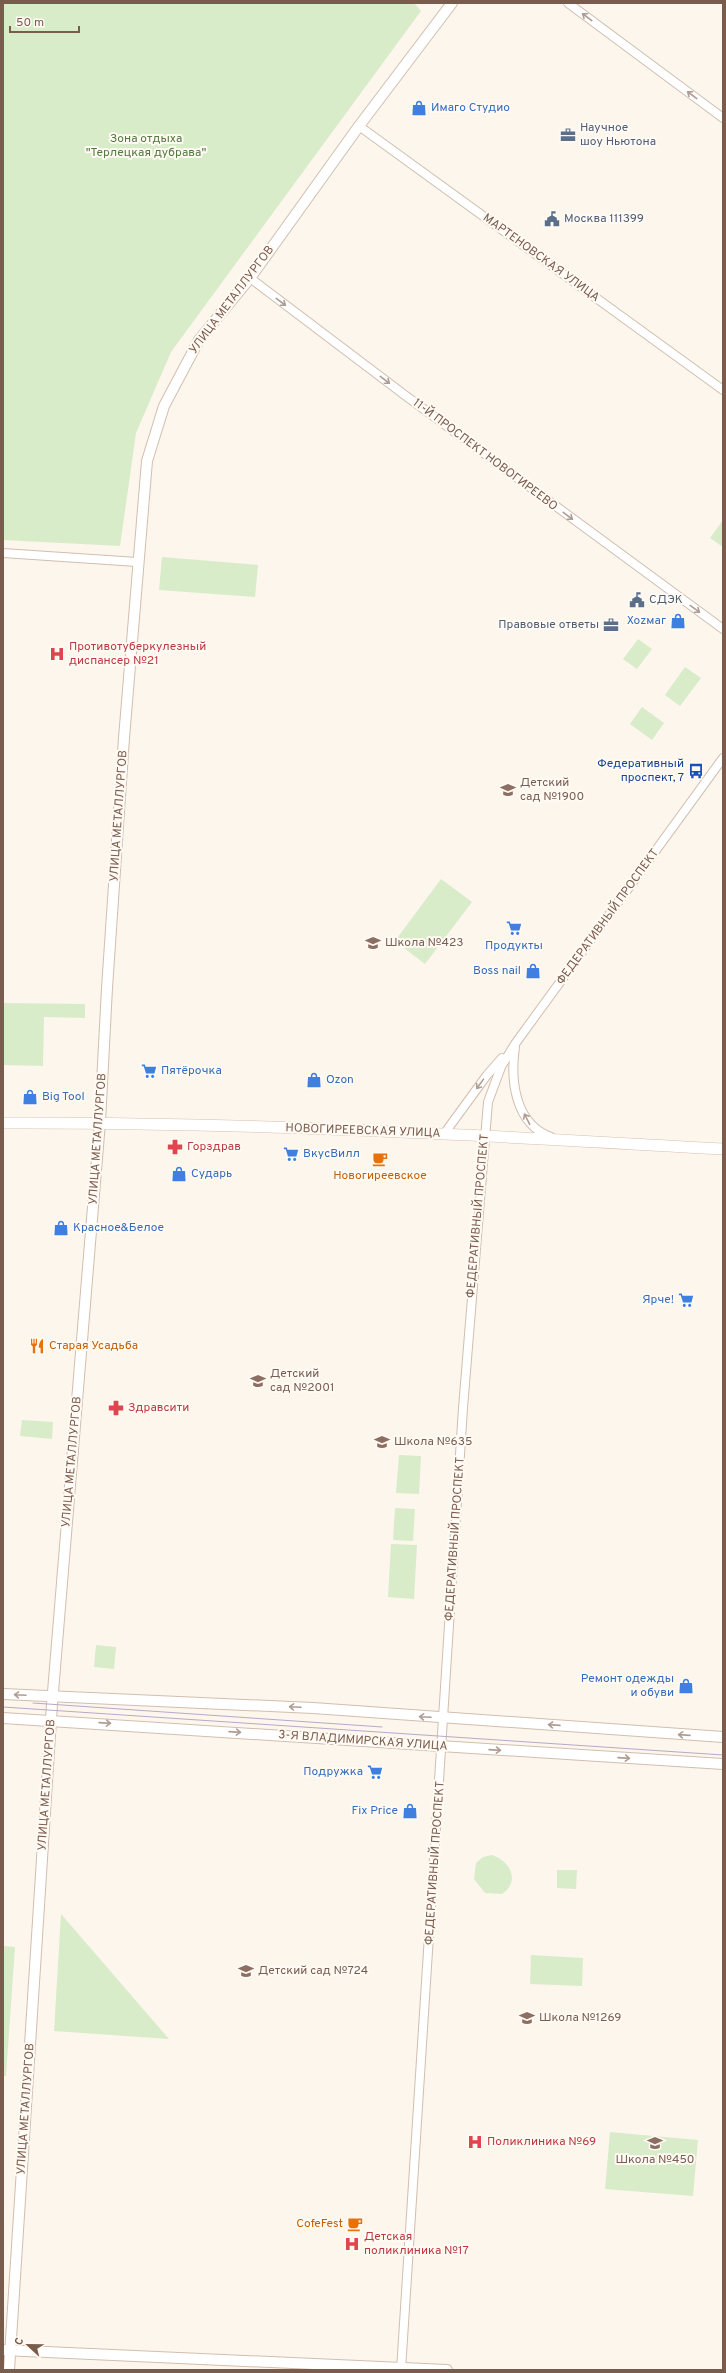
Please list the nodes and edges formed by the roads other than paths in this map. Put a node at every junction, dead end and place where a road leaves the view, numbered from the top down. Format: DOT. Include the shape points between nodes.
graph roads {
  1 [pos="452,3"];
  2 [pos="568,3"];
  3 [pos="723,118"];
  4 [pos="359,126"];
  5 [pos="250,278"];
  6 [pos="723,390"];
  7 [pos="3,553"];
  8 [pos="137,562"];
  9 [pos="723,629"];
  10 [pos="723,758"];
  11 [pos="515,1044"];
  12 [pos="100,1122"];
  13 [pos="3,1123"];
  14 [pos="444,1134"];
  15 [pos="485,1135"];
  16 [pos="559,1139"];
  17 [pos="723,1149"];
  18 [pos="3,1694"];
  19 [pos="53,1696"];
  20 [pos="3,1718"];
  21 [pos="444,1718"];
  22 [pos="51,1720"];
  23 [pos="723,1738"];
  24 [pos="442,1746"];
  25 [pos="723,1764"];
  26 [pos="7,2350"];
  27 [pos="402,2369"];
  28 [pos="9,2370"];
  29 [pos="446,2370"];
  1 -- 4 [label="street, УЛИЦА МЕТАЛЛУРГОВ"];
  3 -- 2 [label="street, one-way"];
  4 -- 5 [label="street, УЛИЦА МЕТАЛЛУРГОВ"];
  4 -- 6 [label="street, МАРТЕНОВСКАЯ УЛИЦА"];
  5 -- 8 [label="street, УЛИЦА МЕТАЛЛУРГОВ" via="199,340 161,413 147,461"];
  5 -- 9 [label="street, 11-Й ПРОСПЕКТ НОВОГИРЕЕВО, one-way" via="394,388"];
  7 -- 8 [label="street"];
  8 -- 12 [label="street, УЛИЦА МЕТАЛЛУРГОВ"];
  10 -- 11 [label="street, ФЕДЕРАТИВНЫЙ ПРОСПЕКТ"];
  11 -- 14 [label="street, one-way" via="487,1075"];
  11 -- 15 [label="street, ФЕДЕРАТИВНЫЙ ПРОСПЕКТ" via="501,1067 488,1102"];
  16 -- 11 [label="street, one-way" via="540,1133 530,1126 522,1109 515,1093 512,1066"];
  12 -- 13 [label="main road, НОВОГИРЕЕВСКАЯ УЛИЦА"];
  12 -- 14 [label="main road, НОВОГИРЕЕВСКАЯ УЛИЦА"];
  12 -- 19 [label="street, УЛИЦА МЕТАЛЛУРГОВ"];
  14 -- 15 [label="main road, НОВОГИРЕЕВСКАЯ УЛИЦА"];
  15 -- 16 [label="main road, НОВОГИРЕЕВСКАЯ УЛИЦА"];
  15 -- 21 [label="street, ФЕДЕРАТИВНЫЙ ПРОСПЕКТ" via="463,1408"];
  16 -- 17 [label="main road, НОВОГИРЕЕВСКАЯ УЛИЦА"];
  19 -- 18 [label="street, one-way"];
  21 -- 19 [label="street, one-way"];
  19 -- 22 [label="street, УЛИЦА МЕТАЛЛУРГОВ"];
  20 -- 22 [label="street, 3-Я ВЛАДИМИРСКАЯ УЛИЦА"];
  23 -- 21 [label="street, one-way"];
  21 -- 24 [label="street, ФЕДЕРАТИВНЫЙ ПРОСПЕКТ"];
  22 -- 24 [label="street, 3-Я ВЛАДИМИРСКАЯ УЛИЦА, one-way"];
  22 -- 26 [label="street, УЛИЦА МЕТАЛЛУРГОВ"];
  24 -- 25 [label="street, 3-Я ВЛАДИМИРСКАЯ УЛИЦА, one-way"];
  24 -- 27 [label="street, ФЕДЕРАТИВНЫЙ ПРОСПЕКТ"];
  26 -- 27 [label="street"];
  26 -- 28 [label="street, УЛИЦА МЕТАЛЛУРГОВ"];
  27 -- 29 [label="street"];
}
